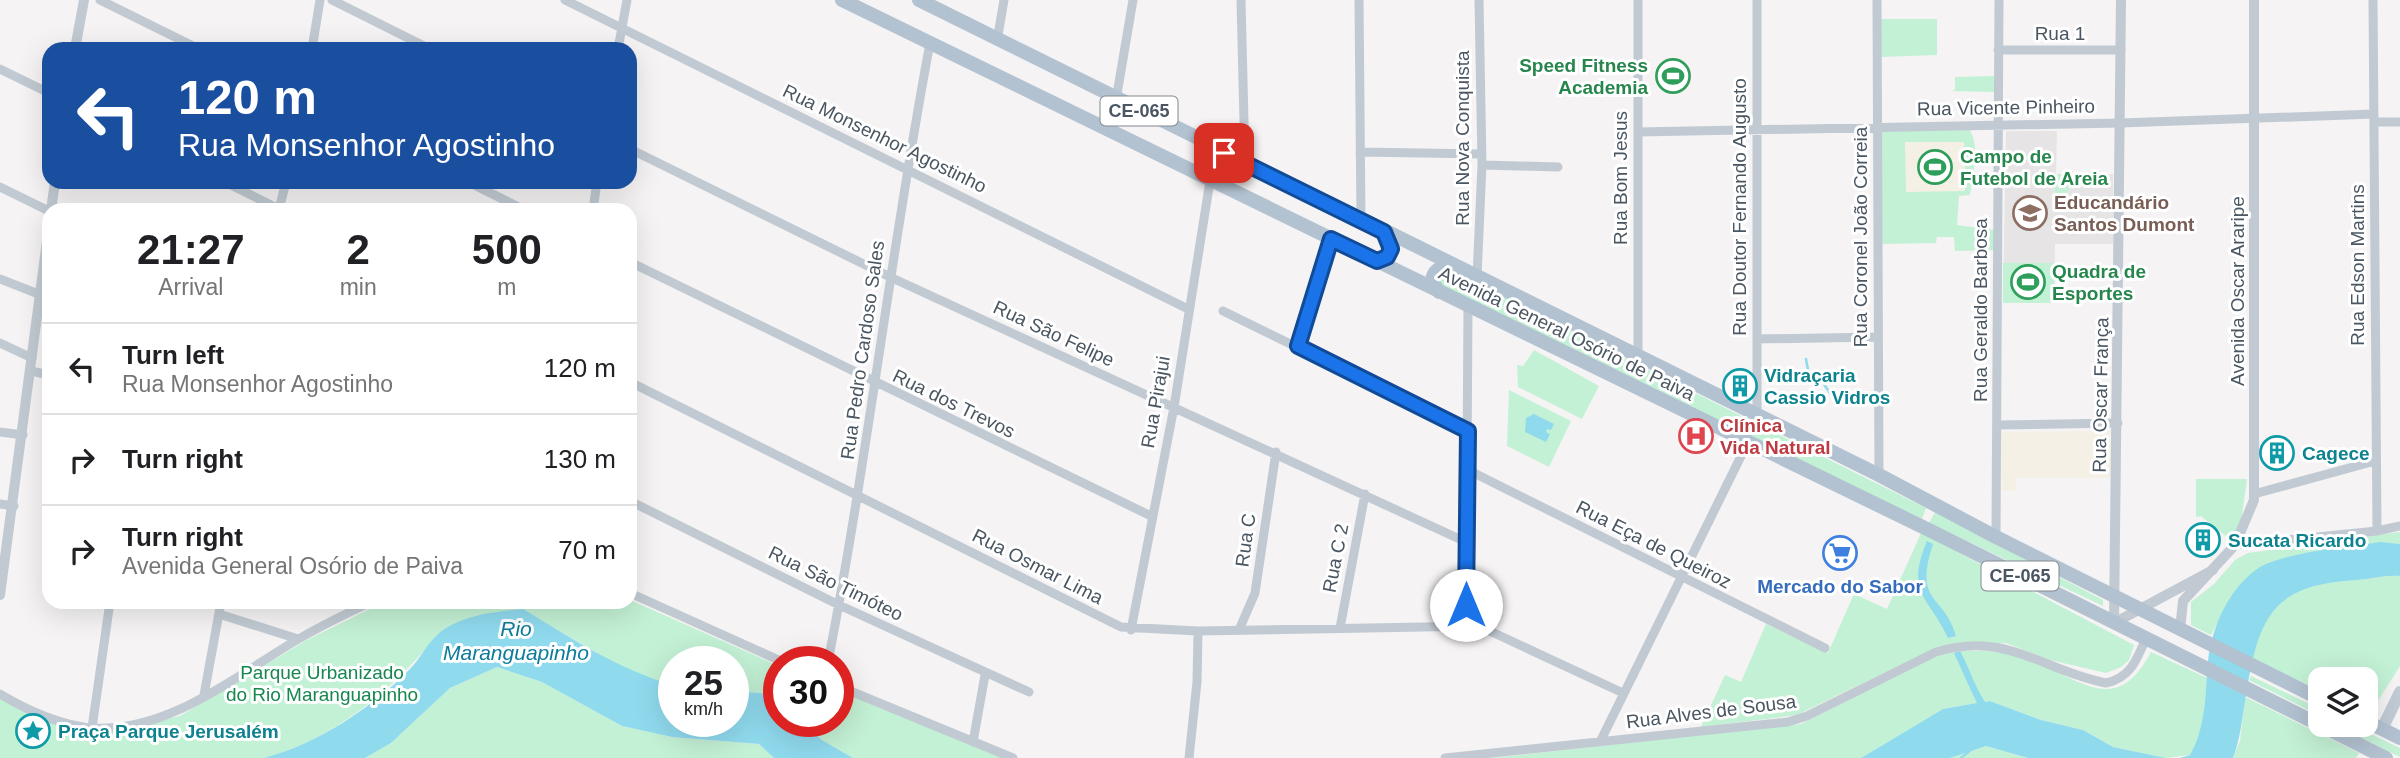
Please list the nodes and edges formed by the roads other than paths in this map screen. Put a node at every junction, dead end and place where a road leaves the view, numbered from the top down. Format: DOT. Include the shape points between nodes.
graph roads {
  1 [pos="84,0"];
  2 [pos="100,0"];
  3 [pos="320,0"];
  4 [pos="332,0"];
  5 [pos="565,0"];
  6 [pos="626,0"];
  7 [pos="842,0"];
  8 [pos="919,0"];
  9 [pos="1004,0"];
  10 [pos="1133,0"];
  11 [pos="1241,0"];
  12 [pos="1359,0"];
  13 [pos="1479,0"];
  14 [pos="1638,0"];
  15 [pos="1757,0"];
  16 [pos="1877,0"];
  17 [pos="1999,0"];
  18 [pos="2121,0"];
  19 [pos="2254,0"];
  20 [pos="2373,0"];
  21 [pos="621,28"];
  22 [pos="997,41"];
  23 [pos="76,42"];
  24 [pos="185,42"];
  25 [pos="313,42"];
  26 [pos="416,42"];
  27 [pos="619,42"];
  28 [pos="930,43"];
  29 [pos="1998,50"];
  30 [pos="2121,50"];
  31 [pos="0,69"];
  32 [pos="42,90"];
  33 [pos="1116,100"];
  34 [pos="2254,118"];
  35 [pos="2374,118"];
  36 [pos="2400,122"];
  37 [pos="2121,123"];
  38 [pos="1998,125"];
  39 [pos="1877,127"];
  40 [pos="1757,130"];
  41 [pos="1638,132"];
  42 [pos="637,152"];
  43 [pos="1360,152"];
  44 [pos="1482,154"];
  45 [pos="1245,164"];
  46 [pos="1482,165"];
  47 [pos="908,167"];
  48 [pos="1558,167"];
  49 [pos="1210,181"];
  50 [pos="0,187"];
  51 [pos="238,189"];
  52 [pos="482,189"];
  53 [pos="265,203"];
  54 [pos="511,203"];
  55 [pos="42,206"];
  56 [pos="1361,220"];
  57 [pos="1384,232"];
  58 [pos="1331,239"];
  59 [pos="1377,261"];
  60 [pos="637,265"];
  61 [pos="1452,265"];
  62 [pos="890,277"];
  63 [pos="1477,277"];
  64 [pos="0,279"];
  65 [pos="42,286"];
  66 [pos="1439,292"];
  67 [pos="41,295"];
  68 [pos="42,300"];
  69 [pos="1468,307"];
  70 [pos="1188,309"];
  71 [pos="1223,310"];
  72 [pos="42,319"];
  73 [pos="1878,337"];
  74 [pos="1757,339"];
  75 [pos="0,343"];
  76 [pos="1298,346"];
  77 [pos="1637,355"];
  78 [pos="32,358"];
  79 [pos="31,371"];
  80 [pos="42,373"];
  81 [pos="637,385"];
  82 [pos="877,385"];
  83 [pos="1174,407"];
  84 [pos="1757,414"];
  85 [pos="2118,423"];
  86 [pos="1997,425"];
  87 [pos="1468,431"];
  88 [pos="0,432"];
  89 [pos="23,435"];
  90 [pos="1748,442"];
  91 [pos="1276,452"];
  92 [pos="2375,461"];
  93 [pos="1468,470"];
  94 [pos="1879,475"];
  95 [pos="1365,494"];
  96 [pos="2254,494"];
  97 [pos="859,496"];
  98 [pos="0,503"];
  99 [pos="1932,503"];
  100 [pos="637,505"];
  101 [pos="14,506"];
  102 [pos="1151,516"];
  103 [pos="1921,526"];
  104 [pos="2400,526"];
  105 [pos="2377,531"];
  106 [pos="1996,537"];
  107 [pos="1466,542"];
  108 [pos="2235,545"];
  109 [pos="2213,570"];
  110 [pos="1681,578"];
  111 [pos="0,593"];
  112 [pos="2113,595"];
  113 [pos="637,596"];
  114 [pos="839,605"];
  115 [pos="109,609"];
  116 [pos="220,609"];
  117 [pos="357,609"];
  118 [pos="2140,609"];
  119 [pos="219,614"];
  120 [pos="2114,623"];
  121 [pos="1466,626"];
  122 [pos="1340,628"];
  123 [pos="1131,630"];
  124 [pos="1239,630"];
  125 [pos="1198,631"];
  126 [pos="2184,632"];
  127 [pos="2146,638"];
  128 [pos="298,639"];
  129 [pos="831,646"];
  130 [pos="1825,648"];
  131 [pos="763,653"];
  132 [pos="985,675"];
  133 [pos="1029,692"];
  134 [pos="2400,692"];
  135 [pos="854,693"];
  136 [pos="1623,693"];
  137 [pos="2308,693"];
  138 [pos="0,694"];
  139 [pos="204,695"];
  140 [pos="2378,727"];
  141 [pos="92,728"];
  142 [pos="2382,729"];
  143 [pos="2400,738"];
  144 [pos="973,742"];
  145 [pos="1600,742"];
  146 [pos="2361,752"];
  147 [pos="1013,758"];
  148 [pos="1189,758"];
  149 [pos="1446,758"];
  150 [pos="2386,758"];
  1 -- 23 [label="street"];
  2 -- 24 [label="street"];
  3 -- 25 [label="street"];
  4 -- 26 [label="street"];
  5 -- 21 [label="street, Rua Monsenhor Agostinho"];
  6 -- 21 [label="street"];
  7 -- 28 [label="main road, Avenida General Osório de Paiva / CE-065"];
  8 -- 22 [label="main road, Avenida General Osório de Paiva / CE-065"];
  9 -- 22 [label="street"];
  10 -- 33 [label="street"];
  11 -- 45 [label="street"];
  12 -- 43 [label="street"];
  13 -- 44 [label="street, Rua Nova Conquista"];
  14 -- 41 [label="street, Rua Bom Jesus"];
  15 -- 40 [label="street, Rua Doutor Fernando Augusto"];
  16 -- 39 [label="street, Rua Coronel João Correia"];
  17 -- 29 [label="street, Rua Geraldo Barbosa"];
  18 -- 30 [label="street, Rua Oscar França"];
  19 -- 34 [label="street, Avenida Oscar Araripe"];
  20 -- 35 [label="street, Rua Edson Martins"];
  21 -- 27 [label="street"];
  21 -- 47 [label="street, Rua Monsenhor Agostinho"];
  22 -- 33 [label="main road, Avenida General Osório de Paiva / CE-065"];
  28 -- 47 [label="street, Rua Pedro Cardoso Sales"];
  28 -- 49 [label="main road, Avenida General Osório de Paiva / CE-065"];
  29 -- 30 [label="street, Rua 1"];
  29 -- 38 [label="street, Rua Geraldo Barbosa"];
  30 -- 37 [label="street, Rua Oscar França"];
  31 -- 32 [label="street"];
  33 -- 45 [label="main road, Avenida General Osório de Paiva / CE-065"];
  34 -- 35 [label="street, Rua Vicente Pinheiro"];
  34 -- 37 [label="street, Rua Vicente Pinheiro"];
  34 -- 96 [label="street, Avenida Oscar Araripe"];
  35 -- 36 [label="street, Rua Vicente Pinheiro"];
  35 -- 92 [label="street, Rua Edson Martins"];
  37 -- 38 [label="street, Rua Vicente Pinheiro"];
  37 -- 85 [label="street, Rua Oscar França"];
  38 -- 39 [label="street, Rua Vicente Pinheiro"];
  38 -- 86 [label="street, Rua Geraldo Barbosa"];
  39 -- 40 [label="street, Rua Vicente Pinheiro"];
  39 -- 73 [label="street, Rua Coronel João Correia"];
  40 -- 41 [label="street, Rua Vicente Pinheiro"];
  40 -- 74 [label="street, Rua Doutor Fernando Augusto"];
  41 -- 77 [label="street, Rua Bom Jesus"];
  42 -- 62 [label="street, Rua São Felipe"];
  43 -- 44 [label="street"];
  43 -- 56 [label="street"];
  44 -- 46 [label="street, Rua Nova Conquista"];
  45 -- 56 [label="main road, Avenida General Osório de Paiva / CE-065"];
  46 -- 48 [label="street"];
  46 -- 63 [label="street, Rua Nova Conquista"];
  47 -- 62 [label="street, Rua Pedro Cardoso Sales"];
  47 -- 70 [label="street, Rua Monsenhor Agostinho"];
  49 -- 58 [label="main road, Avenida General Osório de Paiva / CE-065"];
  49 -- 70 [label="street, Rua Pirajui"];
  50 -- 55 [label="street"];
  51 -- 53 [label="street"];
  52 -- 54 [label="street"];
  56 -- 57 [label="main road, Avenida General Osório de Paiva / CE-065"];
  57 -- 59 [label="main road" via="1391,249"];
  57 -- 61 [label="main road, Avenida General Osório de Paiva / CE-065"];
  58 -- 59 [label="main road, Avenida General Osório de Paiva / CE-065"];
  58 -- 76 [label="street"];
  59 -- 66 [label="main road, Avenida General Osório de Paiva / CE-065"];
  60 -- 82 [label="street, Rua dos Trevos"];
  61 -- 63 [label="main road, Avenida General Osório de Paiva / CE-065"];
  61 -- 66 [label="main road" via="1434,273 1432,281"];
  62 -- 82 [label="street, Rua Pedro Cardoso Sales"];
  62 -- 83 [label="street, Rua São Felipe"];
  63 -- 77 [label="main road, Avenida General Osório de Paiva / CE-065"];
  64 -- 67 [label="street"];
  65 -- 67 [label="street"];
  66 -- 69 [label="main road, Avenida General Osório de Paiva / CE-065"];
  67 -- 68 [label="street"];
  69 -- 87 [label="street"];
  69 -- 90 [label="main road, Avenida General Osório de Paiva / CE-065"];
  70 -- 83 [label="street, Rua Pirajui"];
  71 -- 76 [label="street"];
  72 -- 78 [label="street"];
  73 -- 74 [label="street"];
  73 -- 94 [label="street, Rua Coronel João Correia"];
  74 -- 84 [label="street, Rua Doutor Fernando Augusto"];
  75 -- 78 [label="street"];
  76 -- 87 [label="street"];
  77 -- 84 [label="main road, Avenida General Osório de Paiva / CE-065"];
  78 -- 79 [label="street"];
  79 -- 80 [label="street"];
  79 -- 89 [label="street"];
  81 -- 97 [label="street, Rua Osmar Lima"];
  82 -- 97 [label="street, Rua Pedro Cardoso Sales"];
  82 -- 102 [label="street, Rua dos Trevos"];
  83 -- 91 [label="street, Rua São Felipe"];
  83 -- 102 [label="street, Rua Pirajui"];
  84 -- 94 [label="main road, Avenida General Osório de Paiva / CE-065"];
  85 -- 86 [label="street"];
  85 -- 112 [label="street, Rua Oscar França"];
  86 -- 106 [label="street, Rua Geraldo Barbosa"];
  87 -- 93 [label="street"];
  88 -- 89 [label="street"];
  89 -- 101 [label="street"];
  90 -- 103 [label="main road, Avenida General Osório de Paiva / CE-065"];
  90 -- 110 [label="street"];
  91 -- 95 [label="street, Rua São Felipe"];
  91 -- 124 [label="street, Rua C" via="1255,593"];
  92 -- 96 [label="street"];
  92 -- 105 [label="street, Rua Edson Martins"];
  93 -- 107 [label="street"];
  93 -- 110 [label="street, Rua Eça de Queiroz"];
  94 -- 99 [label="main road, Avenida General Osório de Paiva / CE-065"];
  95 -- 107 [label="street, Rua São Felipe"];
  95 -- 122 [label="street, Rua C 2"];
  96 -- 108 [label="street, Avenida Oscar Araripe" via="2250,515"];
  97 -- 114 [label="street, Rua Pedro Cardoso Sales"];
  97 -- 123 [label="street, Rua Osmar Lima"];
  98 -- 101 [label="street"];
  99 -- 103 [label="main road" via="1930,517"];
  99 -- 106 [label="main road, Avenida General Osório de Paiva / CE-065"];
  100 -- 114 [label="street, Rua São Timóteo"];
  101 -- 111 [label="street"];
  102 -- 123 [label="street, Rua Pirajui"];
  103 -- 120 [label="main road, Avenida General Osório de Paiva / CE-065"];
  104 -- 105 [label="street"];
  105 -- 108 [label="street"];
  106 -- 112 [label="main road, Avenida General Osório de Paiva / CE-065"];
  107 -- 121 [label="street"];
  108 -- 109 [label="street, Avenida Oscar Araripe"];
  109 -- 118 [label="street, Avenida Oscar Araripe"];
  109 -- 126 [label="street, Avenida Oscar Araripe" via="2183,601"];
  110 -- 130 [label="street, Rua Eça de Queiroz"];
  110 -- 136 [label="street"];
  112 -- 118 [label="main road, Avenida General Osório de Paiva / CE-065"];
  112 -- 120 [label="street, Rua Oscar França"];
  113 -- 131 [label="street"];
  114 -- 129 [label="street, Rua Pedro Cardoso Sales"];
  114 -- 132 [label="street, Rua São Timóteo"];
  115 -- 141 [label="street"];
  116 -- 119 [label="street"];
  117 -- 128 [label="street"];
  118 -- 120 [label="street, Avenida Oscar Araripe"];
  118 -- 126 [label="main road, Avenida General Osório de Paiva / CE-065"];
  119 -- 128 [label="street"];
  119 -- 139 [label="street"];
  120 -- 127 [label="main road, Avenida General Osório de Paiva / CE-065"];
  121 -- 122 [label="street, Rua Osmar Lima"];
  121 -- 136 [label="street, Rua Osmar Lima" via="1479,626"];
  122 -- 124 [label="street, Rua Osmar Lima"];
  123 -- 125 [label="street, Rua Osmar Lima"];
  124 -- 125 [label="street, Rua Osmar Lima"];
  125 -- 148 [label="street"];
  126 -- 137 [label="main road, Avenida General Osório de Paiva / CE-065"];
  127 -- 145 [label="street, Rua Alves de Sousa" via="2133,667 2106,683 2016,650 1965,647 1948,649 1788,722"];
  127 -- 146 [label="main road, Avenida General Osório de Paiva / CE-065"];
  128 -- 139 [label="street"];
  132 -- 133 [label="street, Rua São Timóteo"];
  132 -- 144 [label="street"];
  134 -- 142 [label="main road"];
  135 -- 144 [label="street"];
  136 -- 145 [label="street"];
  138 -- 141 [label="street" via="50,717"];
  139 -- 141 [label="street" via="151,719"];
  140 -- 142 [label="main road"];
  142 -- 143 [label="main road"];
  144 -- 147 [label="street"];
  145 -- 149 [label="street, Rua Alves de Sousa"];
  146 -- 150 [label="main road, Avenida General Osório de Paiva / CE-065"];
}
